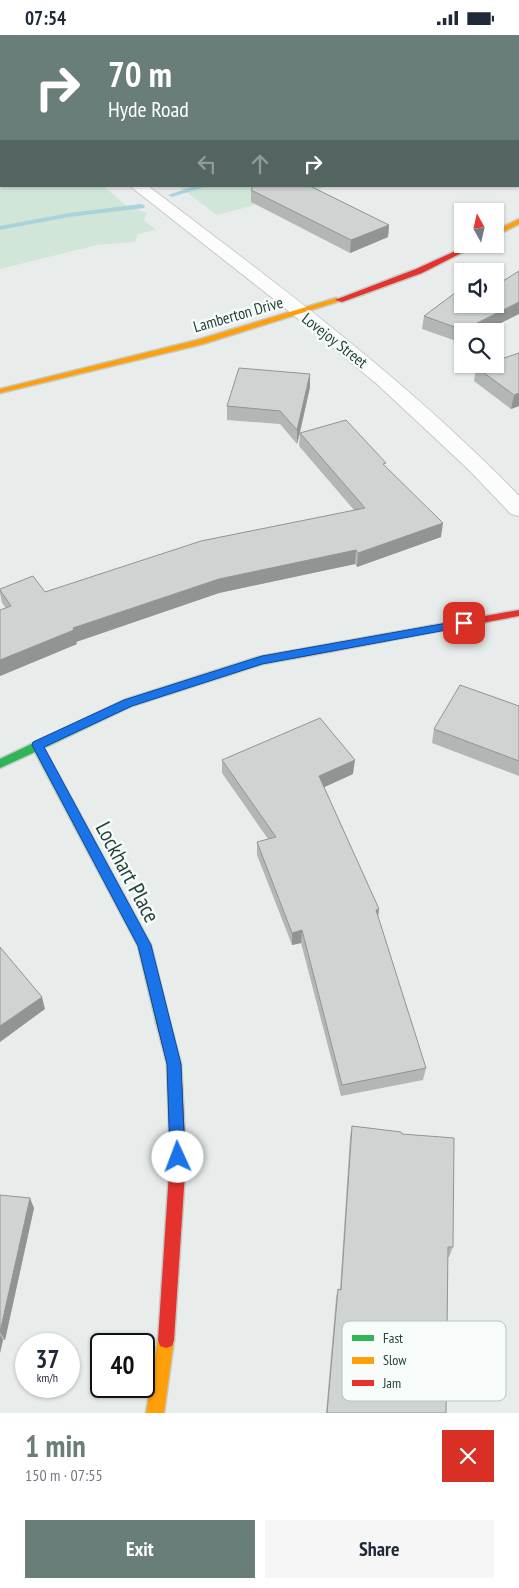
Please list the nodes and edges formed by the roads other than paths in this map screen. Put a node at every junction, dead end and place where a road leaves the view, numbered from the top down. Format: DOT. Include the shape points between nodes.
graph roads {
  1 [pos="139,187"];
  2 [pos="519,221"];
  3 [pos="504,229"];
  4 [pos="459,253"];
  5 [pos="300,313"];
  6 [pos="0,391"];
  7 [pos="519,509"];
  8 [pos="519,613"];
  9 [pos="37,745"];
  10 [pos="0,764"];
  11 [pos="155,1413"];
  1 -- 5 [label="street, Lovejoy Street"];
  2 -- 3 [label="street"];
  4 -- 5 [label="street, Lamberton Drive" via="380,287"];
  5 -- 6 [label="street, Lamberton Drive" via="224,336"];
  5 -- 7 [label="street, Lovejoy Street" via="386,379 482,468"];
  8 -- 9 [label="street" via="262,660 128,703"];
  9 -- 10 [label="street"];
  9 -- 11 [label="street, Lockhart Place" via="144,945 174,1064 177,1176 169,1321"];
}
